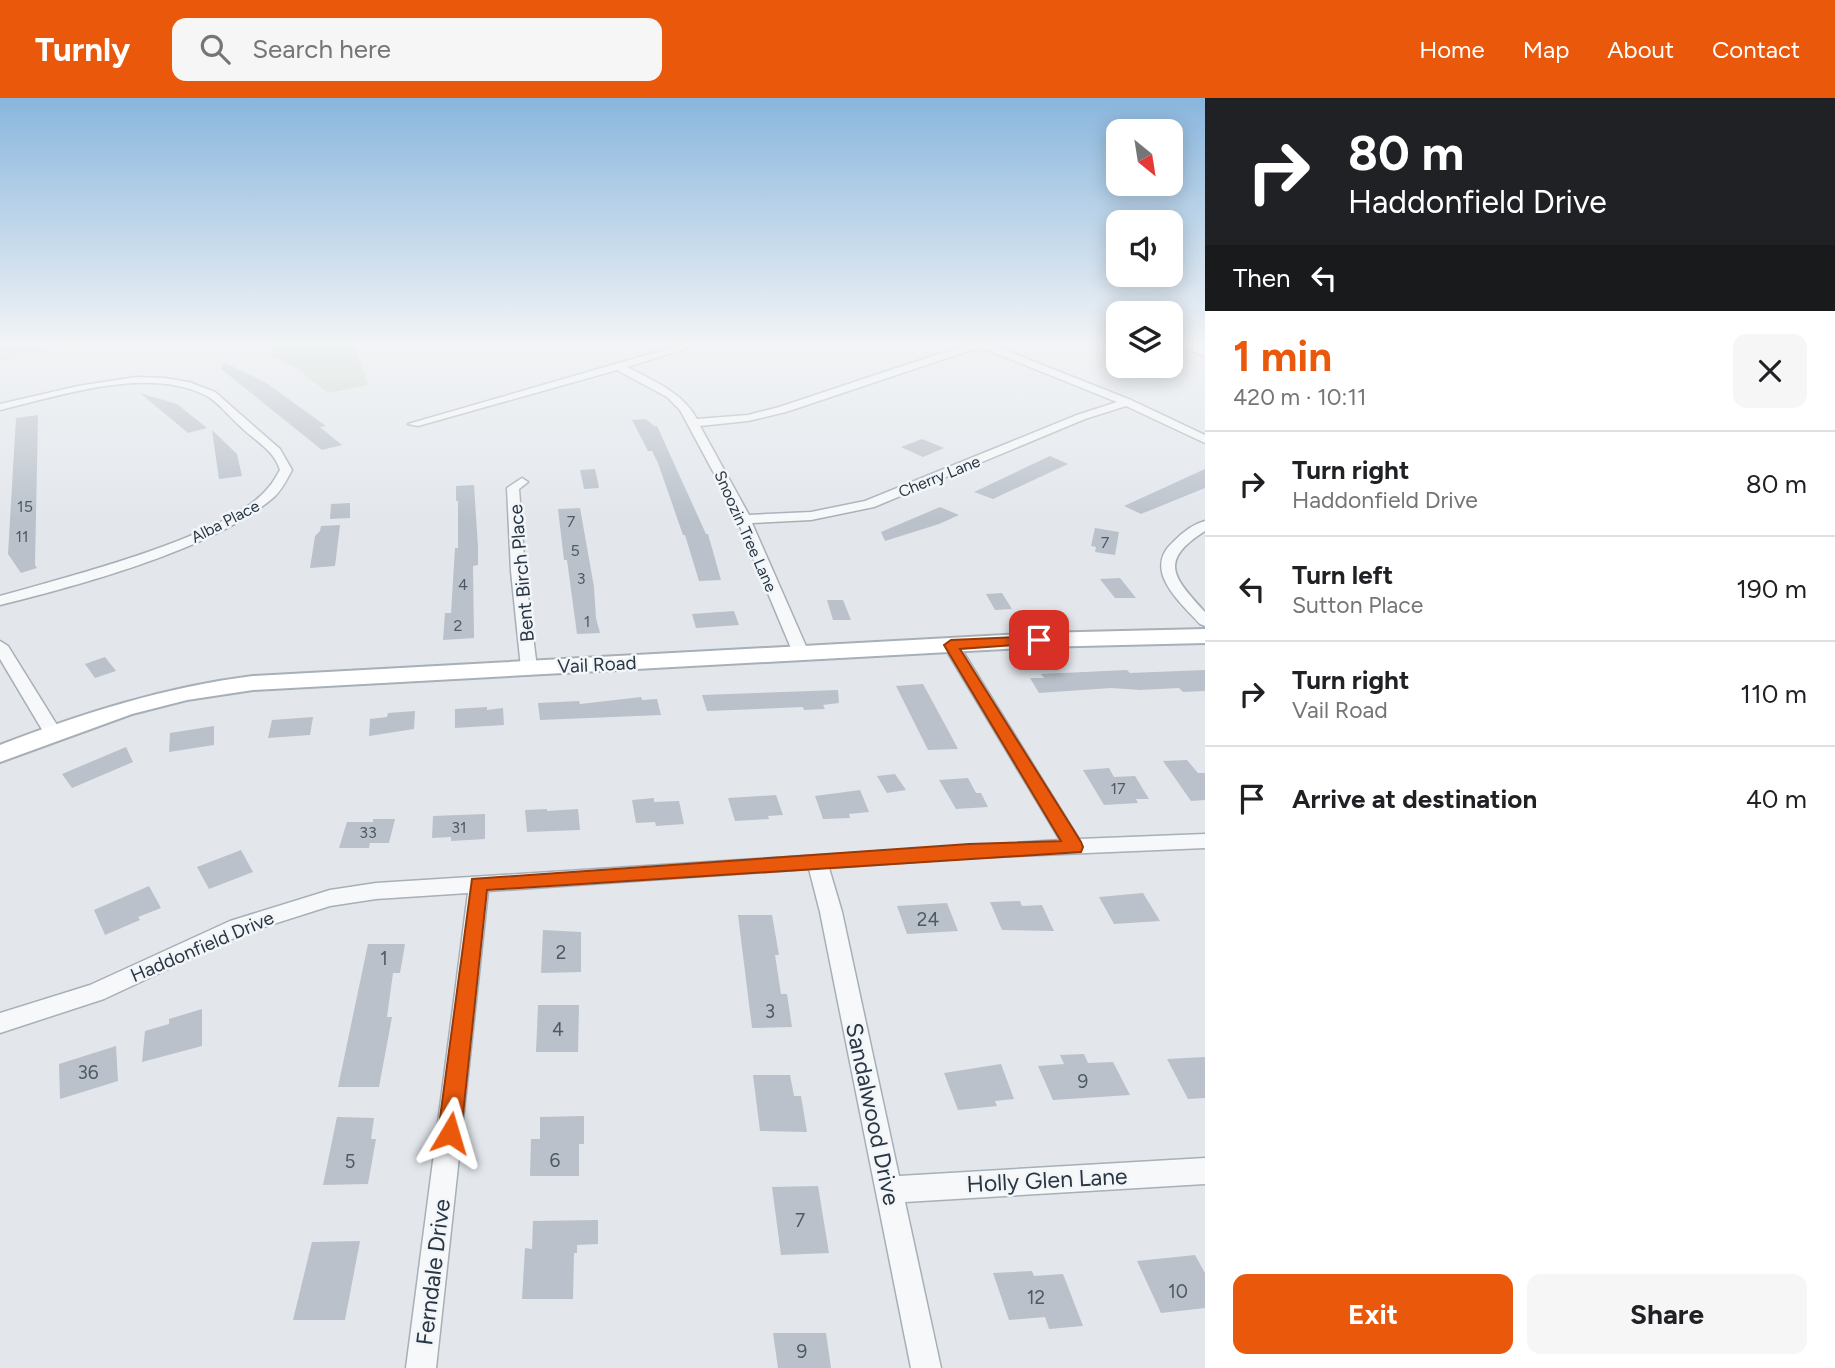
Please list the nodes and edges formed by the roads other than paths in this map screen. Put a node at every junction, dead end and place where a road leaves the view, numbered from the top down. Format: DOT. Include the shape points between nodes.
graph roads {
  1 [pos="23,402"];
  2 [pos="221,402"];
  3 [pos="490,402"];
  4 [pos="679,402"];
  5 [pos="805,402"];
  6 [pos="1127,402"];
  7 [pos="0,407"];
  8 [pos="694,423"];
  9 [pos="414,424"];
  10 [pos="1205,439"];
  11 [pos="522,482"];
  12 [pos="744,519"];
  13 [pos="1205,525"];
  14 [pos="0,601"];
  15 [pos="1205,621"];
  16 [pos="1205,636"];
  17 [pos="951,645"];
  18 [pos="0,646"];
  19 [pos="801,653"];
  20 [pos="529,668"];
  21 [pos="53,733"];
  22 [pos="0,754"];
  23 [pos="1205,841"];
  24 [pos="1074,847"];
  25 [pos="817,861"];
  26 [pos="479,884"];
  27 [pos="0,1023"];
  28 [pos="1205,1171"];
  29 [pos="889,1190"];
  30 [pos="421,1368"];
  31 [pos="926,1368"];
  1 -- 7 [label="street, Alba Place"];
  2 -- 14 [label="street, Alba Place" via="280,455 286,470 279,486 260,504 204,534"];
  3 -- 9 [label="street"];
  4 -- 8 [label="street, Snoozin Tree Lane"];
  5 -- 8 [label="street" via="748,418"];
  6 -- 10 [label="street"];
  6 -- 12 [label="street, Cherry Lane" via="1081,416 861,506 811,516"];
  8 -- 12 [label="street, Snoozin Tree Lane"];
  11 -- 20 [label="street, Bent Birch Place" via="513,488"];
  12 -- 19 [label="street, Snoozin Tree Lane"];
  13 -- 15 [label="street" via="1176,542 1167,559 1171,580"];
  16 -- 17 [label="street, Vail Road"];
  17 -- 19 [label="street, Vail Road"];
  17 -- 24 [label="street"];
  18 -- 21 [label="street"];
  19 -- 20 [label="street, Vail Road"];
  20 -- 21 [label="street, Vail Road" via="215,687 139,702"];
  21 -- 22 [label="street, Vail Road"];
  23 -- 24 [label="street, Haddonfield Drive"];
  24 -- 25 [label="street, Haddonfield Drive"];
  25 -- 26 [label="street, Haddonfield Drive"];
  25 -- 29 [label="street, Sandalwood Drive"];
  26 -- 27 [label="street, Haddonfield Drive" via="376,891 284,911 238,927 96,992"];
  26 -- 30 [label="street, Ferndale Drive"];
  28 -- 29 [label="street, Holly Glen Lane"];
  29 -- 31 [label="street, Sandalwood Drive"];
}
